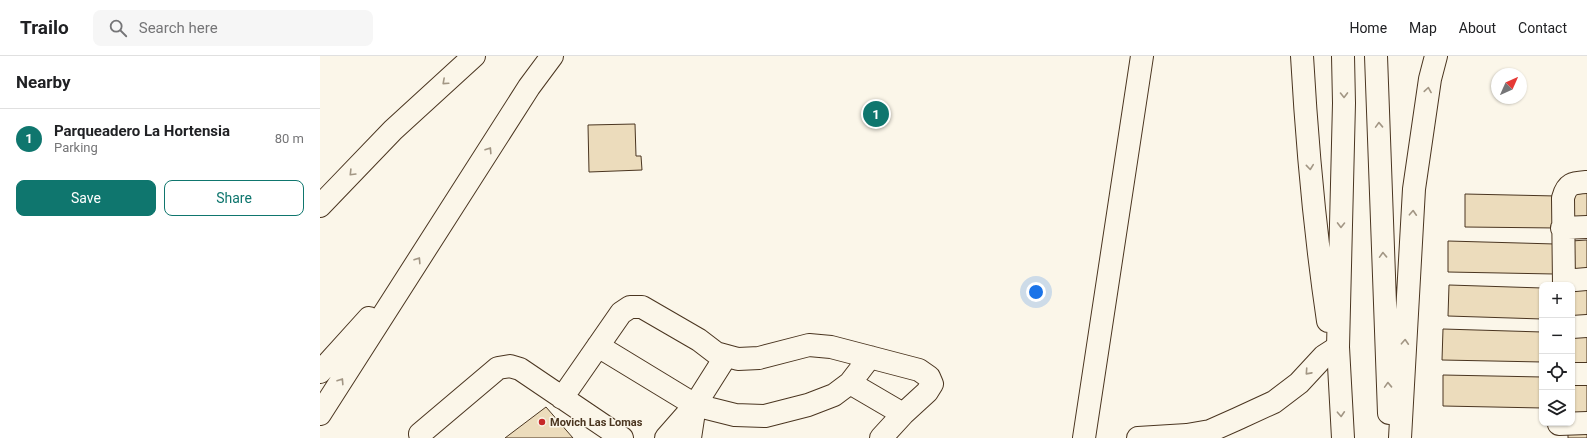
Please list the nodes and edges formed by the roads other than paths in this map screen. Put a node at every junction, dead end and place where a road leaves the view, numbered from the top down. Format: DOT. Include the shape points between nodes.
graph roads {
  1 [pos="474,56"];
  2 [pos="552,56"];
  3 [pos="1142,56"];
  4 [pos="1302,56"];
  5 [pos="1343,56"];
  6 [pos="1376,56"];
  7 [pos="1436,56"];
  8 [pos="1587,182"];
  9 [pos="320,206"];
  10 [pos="1587,227"];
  11 [pos="1562,228"];
  12 [pos="1587,279"];
  13 [pos="404,282"];
  14 [pos="1564,282"];
  15 [pos="1570,282"];
  16 [pos="1587,326"];
  17 [pos="1575,327"];
  18 [pos="598,346"];
  19 [pos="1338,347"];
  20 [pos="726,356"];
  21 [pos="870,357"];
  22 [pos="320,372"];
  23 [pos="1575,374"];
  24 [pos="1587,374"];
  25 [pos="850,383"];
  26 [pos="562,398"];
  27 [pos="695,405"];
  28 [pos="320,414"];
  29 [pos="903,414"];
  30 [pos="1587,423"];
  31 [pos="1558,428"];
  32 [pos="420,434"];
  33 [pos="622,438"];
  34 [pos="666,438"];
  35 [pos="690,438"];
  36 [pos="881,438"];
  37 [pos="1084,438"];
  38 [pos="1138,438"];
  39 [pos="1343,438"];
  40 [pos="1390,438"];
  41 [pos="1400,438"];
  1 -- 9 [label="main road, one-way" via="393,130"];
  13 -- 2 [label="main road, one-way" via="529,87"];
  3 -- 37 [label="main road"];
  4 -- 19 [label="main road, one-way" via="1306,128 1320,268 1328,322"];
  5 -- 19 [label="main road, one-way"];
  40 -- 6 [label="main road, one-way"];
  41 -- 7 [label="main road, one-way" via="1414,189 1430,79"];
  8 -- 11 [label="main road" via="1575,183 1565,189"];
  10 -- 11 [label="main road"];
  11 -- 14 [label="main road"];
  12 -- 15 [label="main road"];
  13 -- 22 [label="main road"];
  28 -- 13 [label="main road, one-way"];
  16 -- 17 [label="main road"];
  18 -- 20 [label="main road" via="621,313 630,307 642,307 716,353"];
  18 -- 26 [label="main road"];
  18 -- 27 [label="main road"];
  19 -- 38 [label="main road, one-way" via="1324,356 1299,383 1274,402 1237,419 1210,430 1187,435"];
  19 -- 39 [label="main road, one-way"];
  20 -- 21 [label="main road" via="738,359 760,358 809,345 831,347"];
  20 -- 27 [label="main road"];
  21 -- 25 [label="main road"];
  21 -- 29 [label="main road" via="919,370 929,377 932,384 928,392"];
  23 -- 24 [label="main road"];
  25 -- 27 [label="main road" via="834,395 815,403 764,416 735,415"];
  25 -- 29 [label="main road"];
  26 -- 32 [label="main road" via="520,369 510,366 498,368"];
  26 -- 33 [label="main road"];
  27 -- 34 [label="main road"];
  27 -- 35 [label="main road"];
  29 -- 36 [label="main road"];
  30 -- 31 [label="main road"];
}
